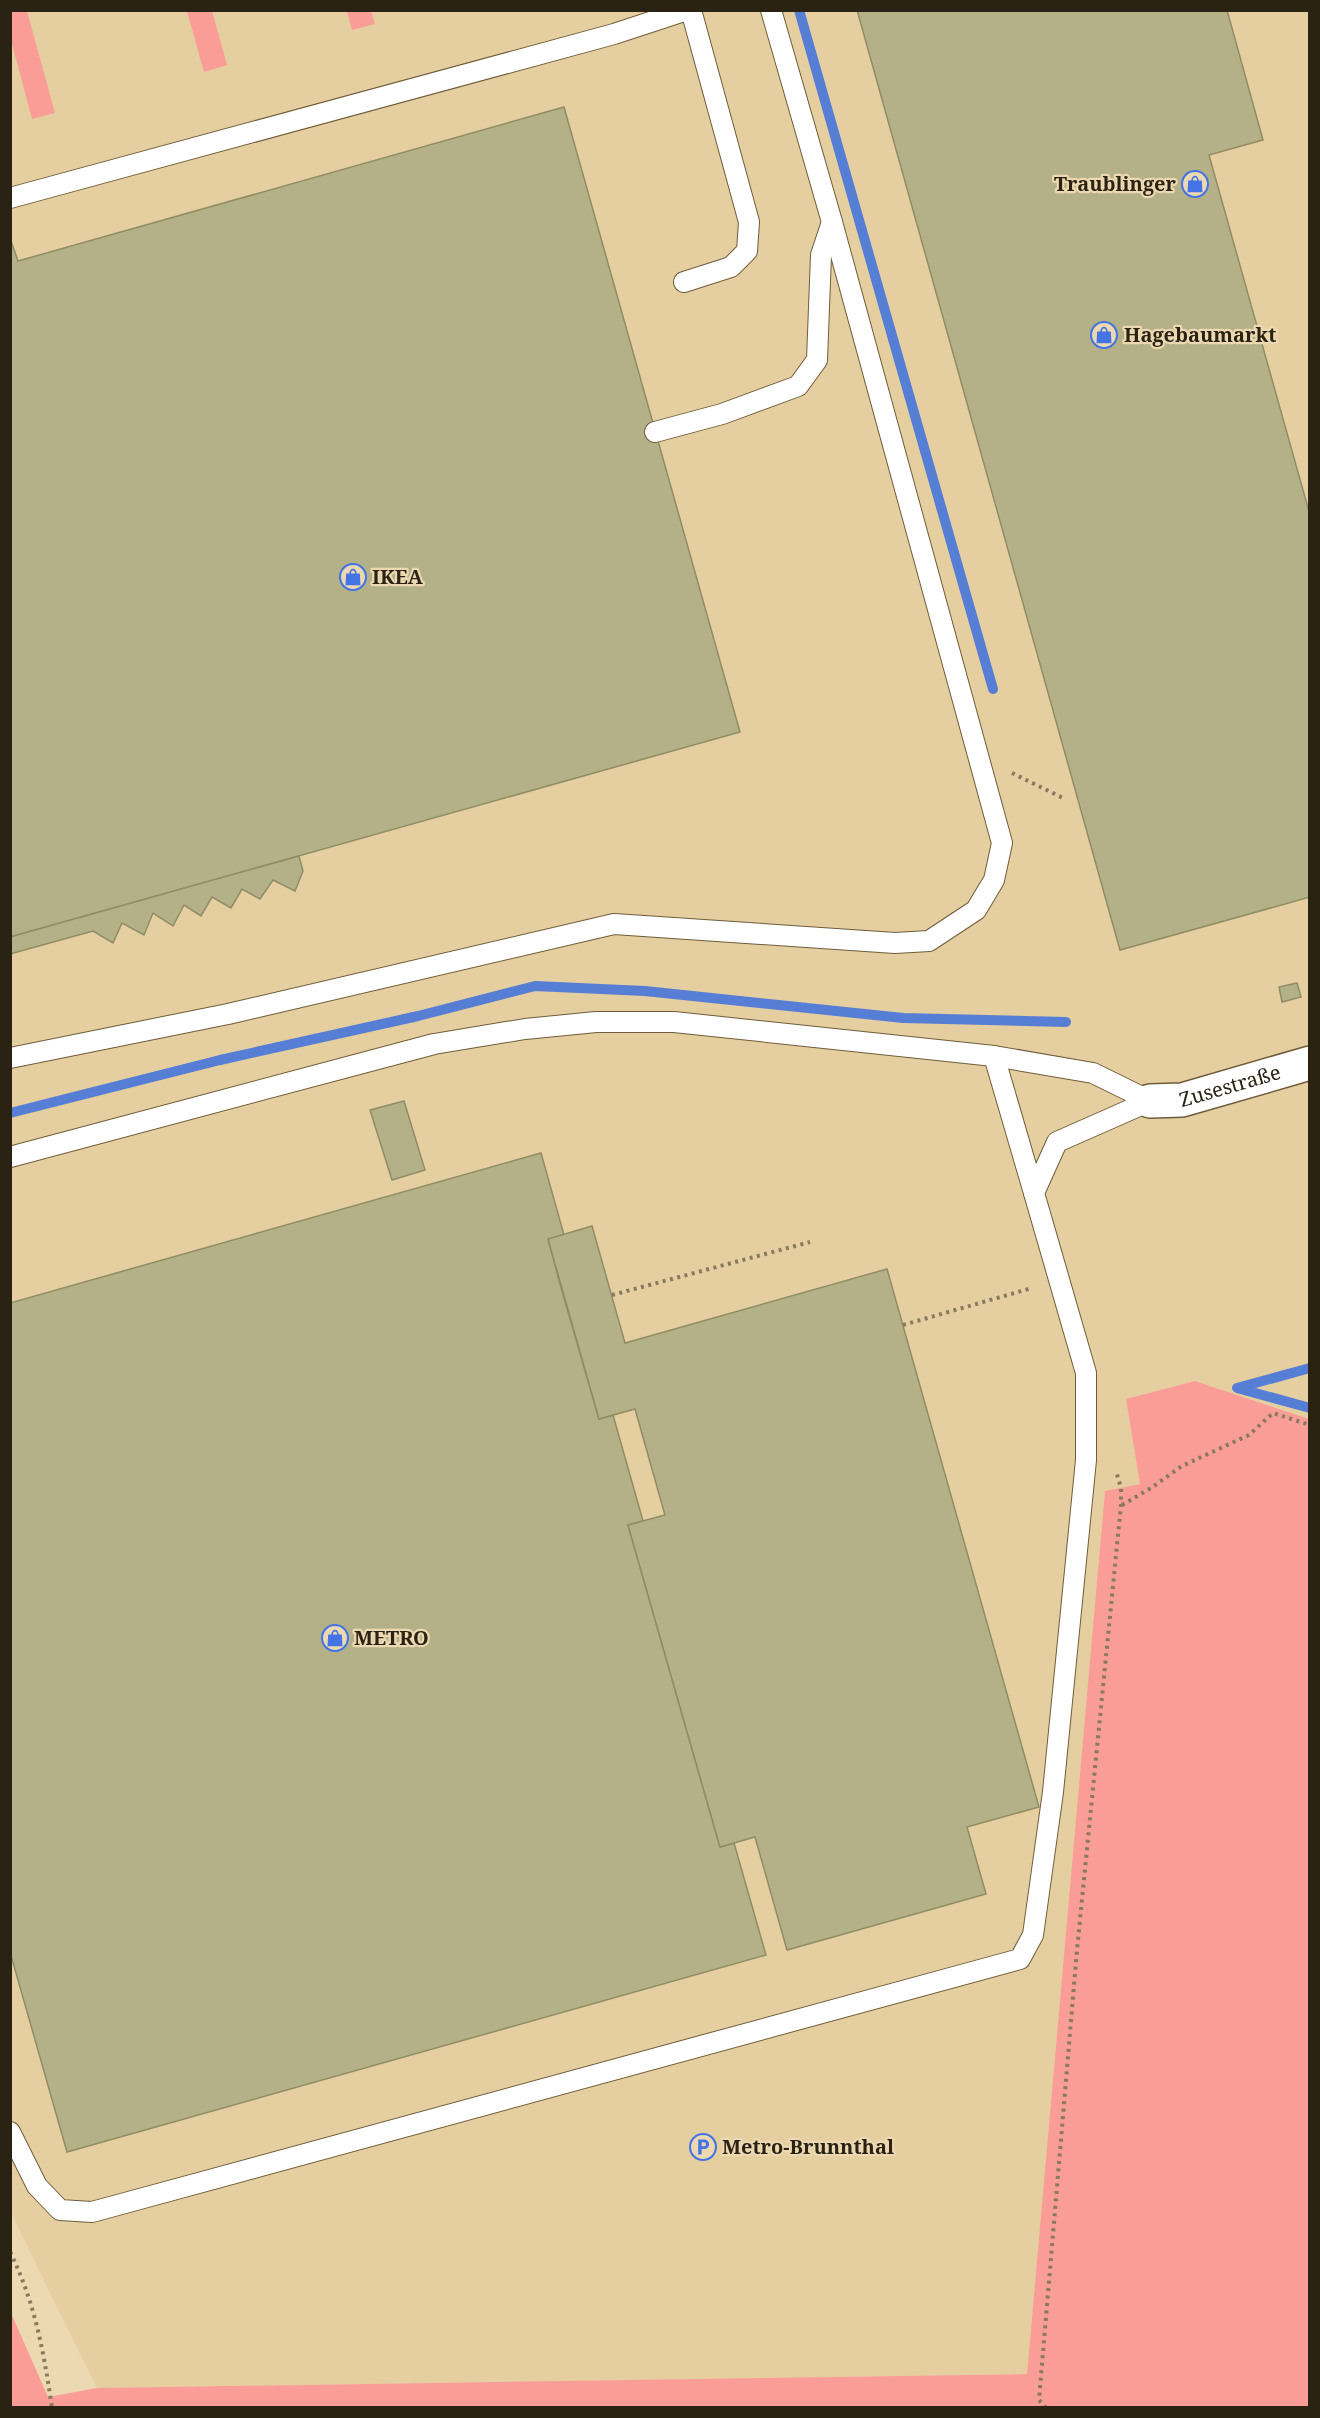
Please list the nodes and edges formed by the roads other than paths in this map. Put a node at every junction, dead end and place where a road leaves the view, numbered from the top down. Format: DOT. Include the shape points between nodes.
graph roads {
  1 [pos="771,10"];
  2 [pos="686,11"];
  3 [pos="10,198"];
  4 [pos="832,222"];
  5 [pos="684,282"];
  6 [pos="655,432"];
  7 [pos="994,1056"];
  8 [pos="10,1058"];
  9 [pos="1310,1063"];
  10 [pos="1150,1101"];
  11 [pos="10,1157"];
  12 [pos="1034,1193"];
  13 [pos="10,2132"];
  1 -- 4 [label="lane"];
  2 -- 3 [label="lane"];
  2 -- 5 [label="lane" via="749,222 747,251 731,267"];
  4 -- 6 [label="lane" via="821,255 817,360 798,386 722,414"];
  4 -- 8 [label="lane" via="1002,843 994,880 976,910 929,941 895,943 614,924 228,1014"];
  7 -- 10 [label="lane" via="1094,1073"];
  7 -- 11 [label="lane" via="674,1022 596,1022 525,1029 434,1044"];
  7 -- 12 [label="lane"];
  9 -- 10 [label="street, Zusestraße" via="1182,1100"];
  10 -- 12 [label="lane" via="1058,1142"];
  12 -- 13 [label="lane" via="1086,1373 1086,1460 1053,1792 1033,1935 1020,1959 92,2212 60,2210 37,2186"];
}
